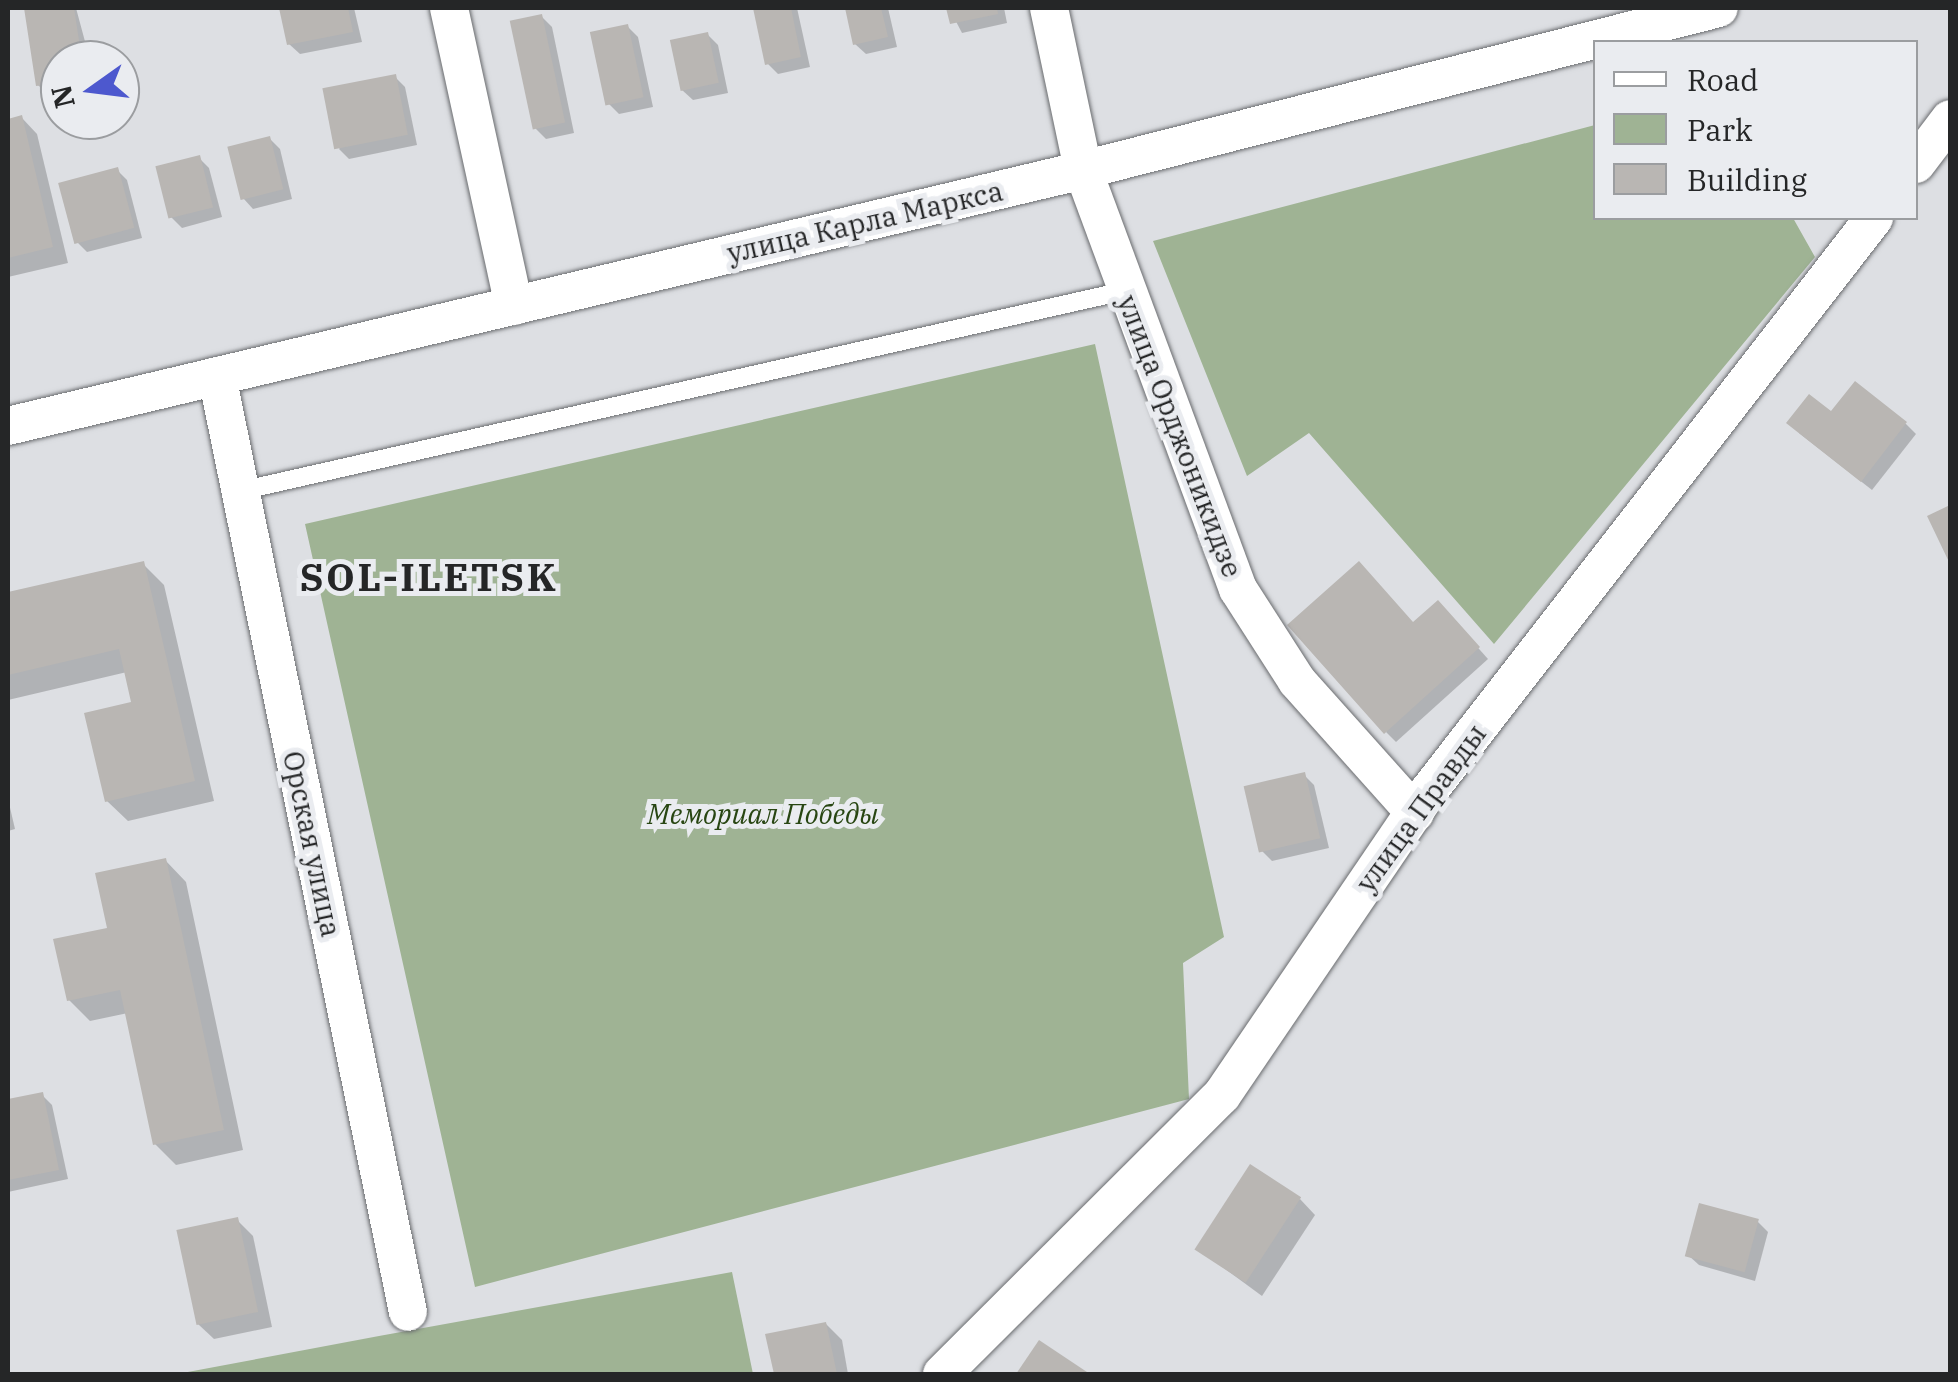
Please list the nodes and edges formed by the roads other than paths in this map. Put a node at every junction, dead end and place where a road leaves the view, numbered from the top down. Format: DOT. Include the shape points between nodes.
graph roads {
  1 [pos="449,8"];
  2 [pos="1048,8"];
  3 [pos="1720,8"];
  4 [pos="1593,40"];
  5 [pos="1594,40"];
  6 [pos="1950,119"];
  7 [pos="1918,161"];
  8 [pos="1083,170"];
  9 [pos="1872,220"];
  10 [pos="1124,290"];
  11 [pos="514,306"];
  12 [pos="217,376"];
  13 [pos="8,426"];
  14 [pos="240,491"];
  15 [pos="1414,813"];
  16 [pos="408,1312"];
  17 [pos="942,1374"];
  1 -- 11 [label="street"];
  2 -- 8 [label="street, улица Орджоникидзе"];
  3 -- 5 [label="street, улица Карла Маркса"];
  4 -- 8 [label="street, улица Карла Маркса"];
  6 -- 7 [label="street"];
  8 -- 10 [label="street, улица Орджоникидзе"];
  8 -- 11 [label="street, улица Карла Маркса"];
  9 -- 15 [label="street, улица Правды"];
  10 -- 14 [label="lane"];
  10 -- 15 [label="street, улица Орджоникидзе" via="1238,589 1297,681"];
  11 -- 12 [label="street, улица Карла Маркса"];
  12 -- 13 [label="street, улица Карла Маркса"];
  12 -- 14 [label="street, Орская улица"];
  14 -- 16 [label="street, Орская улица"];
  15 -- 17 [label="street, улица Правды" via="1222,1095"];
}
